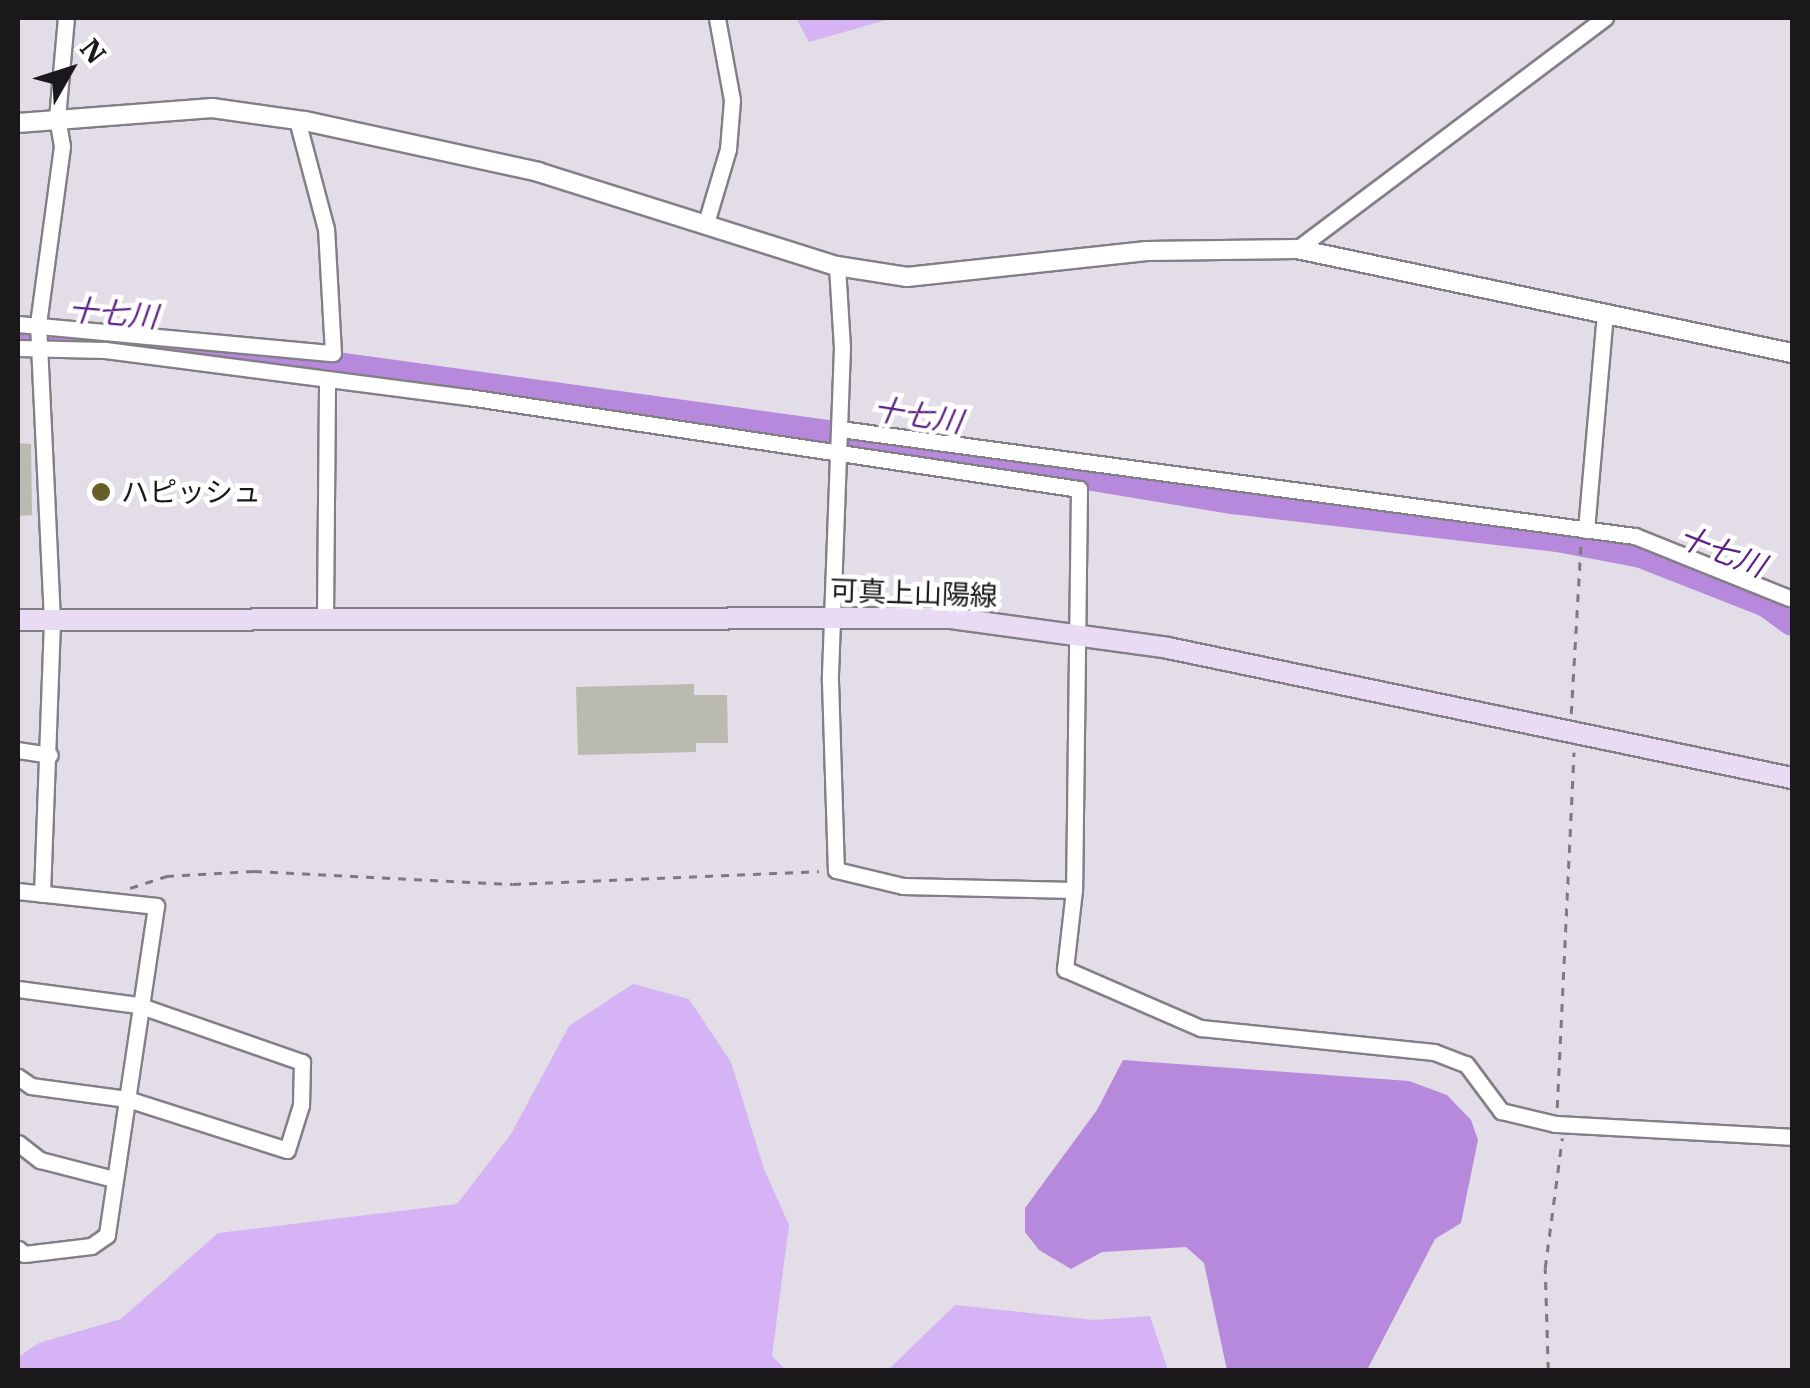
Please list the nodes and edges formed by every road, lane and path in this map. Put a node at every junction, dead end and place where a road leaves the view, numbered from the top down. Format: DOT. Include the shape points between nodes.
graph roads {
  1 [pos="66,18"];
  2 [pos="716,18"];
  3 [pos="1605,18"];
  4 [pos="57,118"];
  5 [pos="297,120"];
  6 [pos="18,123"];
  7 [pos="706,222"];
  8 [pos="1297,249"];
  9 [pos="837,266"];
  10 [pos="1605,314"];
  11 [pos="18,324"];
  12 [pos="38,324"];
  13 [pos="18,348"];
  14 [pos="39,348"];
  15 [pos="1792,353"];
  16 [pos="327,379"];
  17 [pos="840,429"];
  18 [pos="838,452"];
  19 [pos="1586,530"];
  20 [pos="1580,546"];
  21 [pos="1789,598"];
  22 [pos="832,616"];
  23 [pos="326,617"];
  24 [pos="18,620"];
  25 [pos="52,620"];
  26 [pos="1079,632"];
  27 [pos="1570,727"];
  28 [pos="18,750"];
  29 [pos="50,755"];
  30 [pos="1792,778"];
  31 [pos="836,870"];
  32 [pos="1074,890"];
  33 [pos="18,891"];
  34 [pos="42,894"];
  35 [pos="117,902"];
  36 [pos="18,989"];
  37 [pos="138,1005"];
  38 [pos="18,1077"];
  39 [pos="127,1100"];
  40 [pos="1559,1126"];
  41 [pos="1792,1137"];
  42 [pos="18,1143"];
  43 [pos="114,1179"];
  44 [pos="20,1255"];
  45 [pos="1548,1370"];
  1 -- 4 [label="street"];
  2 -- 7 [label="street" via="732,100 728,149"];
  3 -- 8 [label="street"];
  4 -- 5 [label="street" via="212,108"];
  4 -- 6 [label="street"];
  4 -- 12 [label="street" via="62,146"];
  5 -- 7 [label="street" via="538,172"];
  5 -- 12 [label="street" via="326,229 334,353"];
  7 -- 9 [label="street"];
  8 -- 9 [label="street" via="1147,250 907,277"];
  8 -- 10 [label="street"];
  9 -- 17 [label="street"];
  10 -- 15 [label="street"];
  10 -- 19 [label="street"];
  11 -- 12 [label="street"];
  12 -- 14 [label="street"];
  13 -- 14 [label="street"];
  14 -- 16 [label="street"];
  14 -- 25 [label="street"];
  16 -- 18 [label="street"];
  16 -- 23 [label="street"];
  17 -- 18 [label="street"];
  17 -- 19 [label="street"];
  18 -- 22 [label="street"];
  18 -- 26 [label="street" via="1079,489"];
  19 -- 21 [label="street" via="1635,536"];
  20 -- 27 [label="path"];
  22 -- 23 [label="main road, 可真上山陽線"];
  22 -- 26 [label="main road, 可真上山陽線" via="950,618"];
  22 -- 31 [label="street"];
  23 -- 25 [label="main road, 可真上山陽線"];
  24 -- 25 [label="main road, 可真上山陽線"];
  25 -- 29 [label="street"];
  26 -- 27 [label="main road, 可真上山陽線"];
  26 -- 32 [label="street"];
  27 -- 30 [label="main road, 可真上山陽線"];
  27 -- 40 [label="path" via="1573,870"];
  28 -- 29 [label="street"];
  29 -- 34 [label="street"];
  31 -- 32 [label="street" via="904,886"];
  31 -- 35 [label="path" via="513,884 240,871 166,876 127,889"];
  32 -- 40 [label="street" via="1065,969 1202,1028 1434,1052 1466,1064 1501,1111"];
  33 -- 34 [label="street"];
  34 -- 35 [label="street"];
  35 -- 37 [label="street" via="156,906"];
  36 -- 37 [label="street"];
  37 -- 39 [label="street"];
  37 -- 39 [label="street" via="302,1062 302,1105 287,1150"];
  38 -- 39 [label="street" via="31,1086"];
  39 -- 43 [label="street"];
  40 -- 41 [label="street"];
  40 -- 45 [label="path" via="1545,1268"];
  42 -- 43 [label="street" via="40,1160"];
  43 -- 44 [label="street" via="107,1235 91,1246"];
}
